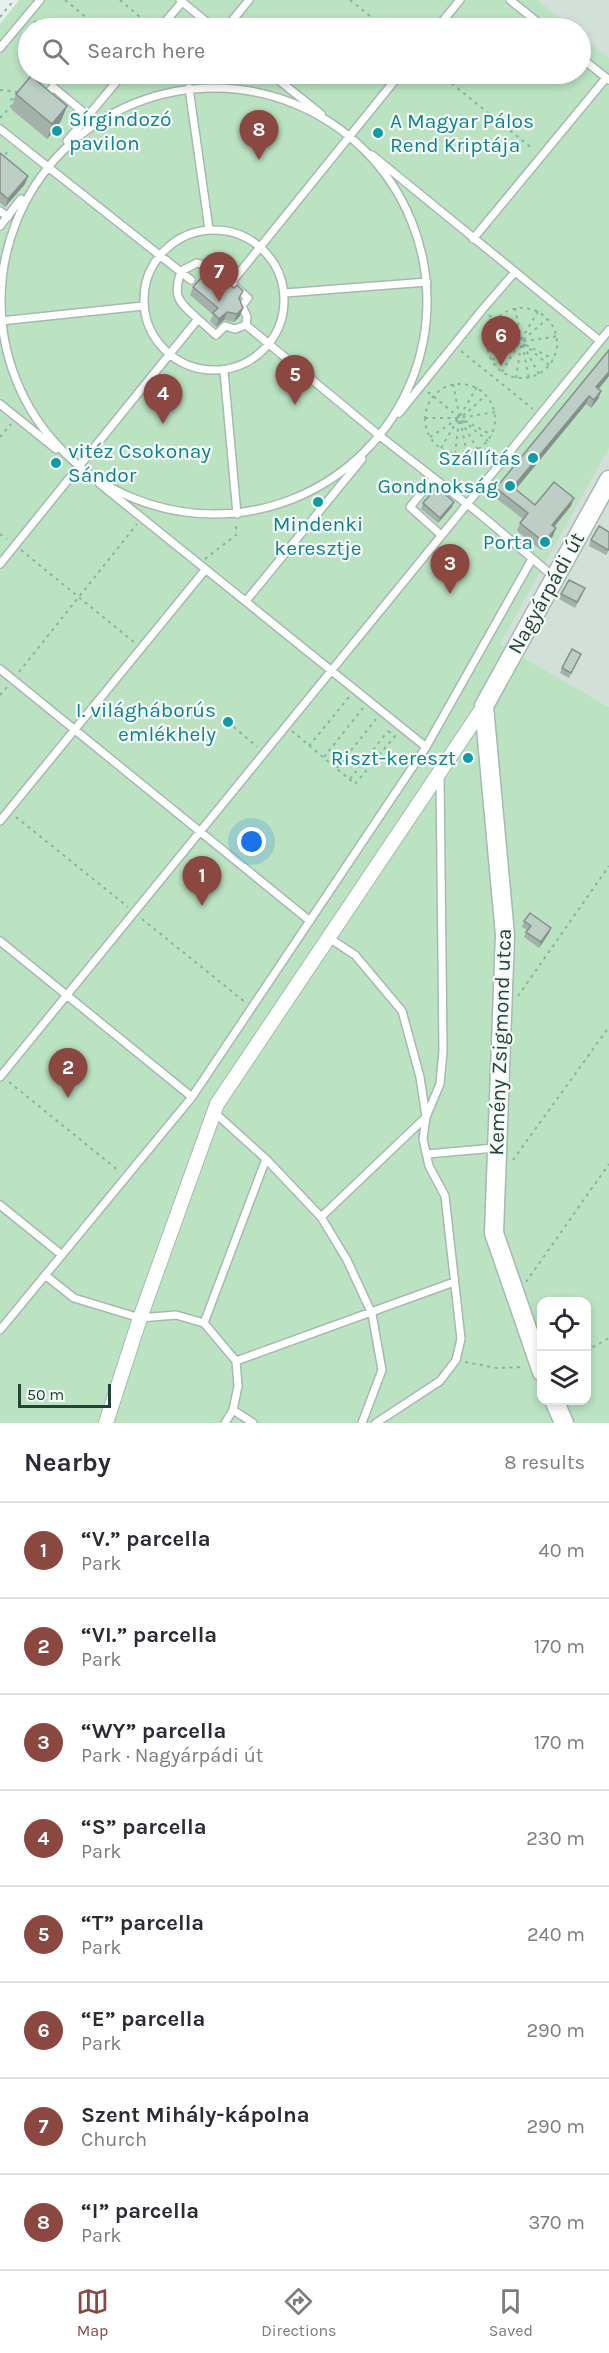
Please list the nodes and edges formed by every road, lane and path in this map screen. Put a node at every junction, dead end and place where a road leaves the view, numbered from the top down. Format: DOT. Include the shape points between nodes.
graph roads {
  1 [pos="14,0"];
  2 [pos="40,0"];
  3 [pos="65,0"];
  4 [pos="120,0"];
  5 [pos="249,0"];
  6 [pos="350,0"];
  7 [pos="460,0"];
  8 [pos="510,0"];
  9 [pos="181,1"];
  10 [pos="0,17"];
  11 [pos="25,18"];
  12 [pos="87,18"];
  13 [pos="142,18"];
  14 [pos="168,18"];
  15 [pos="202,18"];
  16 [pos="234,18"];
  17 [pos="372,18"];
  18 [pos="445,18"];
  19 [pos="532,18"];
  20 [pos="18,26"];
  21 [pos="0,48"];
  22 [pos="591,66"];
  23 [pos="608,80"];
  24 [pos="106,84"];
  25 [pos="114,84"];
  26 [pos="284,84"];
  27 [pos="392,84"];
  28 [pos="452,84"];
  29 [pos="25,87"];
  30 [pos="111,88"];
  31 [pos="189,88"];
  32 [pos="0,90"];
  33 [pos="18,92"];
  34 [pos="44,98"];
  35 [pos="88,116"];
  36 [pos="0,118"];
  37 [pos="0,129"];
  38 [pos="350,136"];
  39 [pos="542,156"];
  40 [pos="47,166"];
  41 [pos="0,211"];
  42 [pos="8,217"];
  43 [pos="0,226"];
  44 [pos="209,229"];
  45 [pos="473,239"];
  46 [pos="262,247"];
  47 [pos="160,255"];
  48 [pos="181,271"];
  49 [pos="514,273"];
  50 [pos="191,280"];
  51 [pos="427,282"];
  52 [pos="231,283"];
  53 [pos="285,293"];
  54 [pos="143,306"];
  55 [pos="515,308"];
  56 [pos="482,310"];
  57 [pos="538,311"];
  58 [pos="198,319"];
  59 [pos="548,319"];
  60 [pos="494,320"];
  61 [pos="0,321"];
  62 [pos="246,325"];
  63 [pos="609,330"];
  64 [pos="557,336"];
  65 [pos="600,341"];
  66 [pos="486,342"];
  67 [pos="521,342"];
  68 [pos="269,345"];
  69 [pos="454,345"];
  70 [pos="170,355"];
  71 [pos="553,359"];
  72 [pos="491,360"];
  73 [pos="549,365"];
  74 [pos="224,371"];
  75 [pos="502,372"];
  76 [pos="539,374"];
  77 [pos="516,378"];
  78 [pos="529,378"];
  79 [pos="453,384"];
  80 [pos="421,386"];
  81 [pos="477,387"];
  82 [pos="486,395"];
  83 [pos="433,396"];
  84 [pos="0,404"];
  85 [pos="495,412"];
  86 [pos="540,415"];
  87 [pos="17,417"];
  88 [pos="425,418"];
  89 [pos="460,418"];
  90 [pos="492,435"];
  91 [pos="380,436"];
  92 [pos="430,436"];
  93 [pos="0,437"];
  94 [pos="488,441"];
  95 [pos="441,448"];
  96 [pos="478,450"];
  97 [pos="454,454"];
  98 [pos="467,454"];
  99 [pos="80,468"];
  100 [pos="433,479"];
  101 [pos="609,480"];
  102 [pos="466,505"];
  103 [pos="237,514"];
  104 [pos="141,518"];
  105 [pos="0,534"];
  106 [pos="441,535"];
  107 [pos="15,546"];
  108 [pos="532,558"];
  109 [pos="0,564"];
  110 [pos="198,564"];
  111 [pos="205,570"];
  112 [pos="554,577"];
  113 [pos="78,597"];
  114 [pos="246,601"];
  115 [pos="141,648"];
  116 [pos="0,669"];
  117 [pos="331,670"];
  118 [pos="13,679"];
  119 [pos="355,690"];
  120 [pos="0,695"];
  121 [pos="369,701"];
  122 [pos="484,706"];
  123 [pos="382,712"];
  124 [pos="228,722"];
  125 [pos="395,722"];
  126 [pos="285,726"];
  127 [pos="75,730"];
  128 [pos="388,731"];
  129 [pos="309,746"];
  130 [pos="426,747"];
  131 [pos="264,753"];
  132 [pos="324,758"];
  133 [pos="337,768"];
  134 [pos="440,771"];
  135 [pos="350,779"];
  136 [pos="9,810"];
  137 [pos="0,821"];
  138 [pos="200,831"];
  139 [pos="609,866"];
  140 [pos="134,912"];
  141 [pos="310,921"];
  142 [pos="328,938"];
  143 [pos="0,941"];
  144 [pos="67,995"];
  145 [pos="252,1007"];
  146 [pos="502,1010"];
  147 [pos="609,1027"];
  148 [pos="1,1076"];
  149 [pos="192,1096"];
  150 [pos="214,1112"];
  151 [pos="426,1117"];
  152 [pos="497,1148"];
  153 [pos="427,1154"];
  154 [pos="266,1159"];
  155 [pos="513,1160"];
  156 [pos="609,1164"];
  157 [pos="126,1176"];
  158 [pos="0,1205"];
  159 [pos="321,1217"];
  160 [pos="62,1255"];
  161 [pos="45,1275"];
  162 [pos="454,1282"];
  163 [pos="515,1297"];
  164 [pos="371,1312"];
  165 [pos="140,1317"];
  166 [pos="204,1323"];
  167 [pos="0,1330"];
  168 [pos="609,1338"];
  169 [pos="591,1348"];
  170 [pos="537,1359"];
  171 [pos="456,1360"];
  172 [pos="236,1361"];
  173 [pos="537,1368"];
  174 [pos="556,1405"];
  175 [pos="233,1410"];
  176 [pos="106,1423"];
  177 [pos="225,1423"];
  178 [pos="254,1423"];
  179 [pos="362,1423"];
  180 [pos="376,1423"];
  181 [pos="564,1423"];
  1 -- 10 [label="path"];
  2 -- 11 [label="lane"];
  3 -- 12 [label="path"];
  4 -- 13 [label="path"];
  5 -- 16 [label="lane"];
  6 -- 17 [label="path"];
  7 -- 18 [label="lane"];
  8 -- 19 [label="lane"];
  9 -- 14 [label="lane"];
  9 -- 15 [label="lane"];
  20 -- 21 [label="lane"];
  22 -- 23 [label="lane"];
  23 -- 39 [label="lane"];
  24 -- 30 [label="path"];
  25 -- 30 [label="lane"];
  26 -- 38 [label="lane"];
  27 -- 38 [label="lane"];
  28 -- 39 [label="path"];
  29 -- 33 [label="path"];
  30 -- 35 [label="lane"];
  31 -- 38 [label="lane" via="246,89 301,106"];
  31 -- 40 [label="lane" via="135,101 87,128"];
  31 -- 44 [label="lane"];
  32 -- 33 [label="path"];
  33 -- 36 [label="path" via="11,100 20,97"];
  34 -- 35 [label="lane" via="53,87"];
  35 -- 40 [label="lane"];
  37 -- 40 [label="lane"];
  38 -- 45 [label="lane"];
  38 -- 46 [label="lane"];
  38 -- 51 [label="lane" via="388,177 414,227"];
  39 -- 45 [label="lane"];
  40 -- 42 [label="lane"];
  40 -- 47 [label="lane"];
  40 -- 61 [label="lane" via="18,213 8,245 2,266"];
  41 -- 42 [label="lane"];
  42 -- 43 [label="lane"];
  44 -- 46 [label="lane" via="237,233"];
  44 -- 47 [label="lane" via="180,238"];
  45 -- 49 [label="lane"];
  46 -- 52 [label="lane"];
  46 -- 53 [label="lane" via="278,268"];
  47 -- 48 [label="lane"];
  47 -- 54 [label="lane" via="146,280"];
  48 -- 50 [label="lane"];
  48 -- 52 [label="lane" via="197,263 214,268"];
  48 -- 58 [label="lane" via="176,286 178,301"];
  49 -- 56 [label="lane"];
  49 -- 65 [label="lane"];
  51 -- 53 [label="lane"];
  51 -- 91 [label="lane" via="425,337 409,390"];
  52 -- 62 [label="lane" via="248,298 242,306"];
  53 -- 68 [label="lane" via="283,321"];
  54 -- 61 [label="lane"];
  54 -- 70 [label="lane" via="152,333"];
  55 -- 57 [label="path"];
  55 -- 60 [label="path"];
  55 -- 67 [label="path"];
  56 -- 60 [label="path"];
  56 -- 69 [label="lane"];
  57 -- 59 [label="path"];
  57 -- 67 [label="path"];
  58 -- 62 [label="lane" via="216,335 225,326 235,329"];
  58 -- 70 [label="lane"];
  59 -- 64 [label="path"];
  59 -- 67 [label="path"];
  60 -- 66 [label="path"];
  60 -- 67 [label="path"];
  61 -- 99 [label="lane" via="13,376 40,427"];
  62 -- 68 [label="lane"];
  63 -- 65 [label="lane"];
  64 -- 67 [label="path"];
  64 -- 71 [label="path"];
  65 -- 86 [label="lane"];
  66 -- 67 [label="path"];
  66 -- 72 [label="path"];
  67 -- 71 [label="path"];
  67 -- 72 [label="path"];
  67 -- 73 [label="path"];
  67 -- 75 [label="path"];
  67 -- 76 [label="path"];
  67 -- 77 [label="path"];
  67 -- 78 [label="path"];
  68 -- 74 [label="lane" via="249,362"];
  68 -- 91 [label="lane"];
  69 -- 80 [label="lane"];
  69 -- 86 [label="path"];
  70 -- 74 [label="lane" via="195,368"];
  70 -- 99 [label="lane"];
  71 -- 73 [label="path"];
  72 -- 75 [label="path"];
  73 -- 76 [label="path"];
  74 -- 103 [label="lane"];
  75 -- 77 [label="path"];
  76 -- 78 [label="path"];
  77 -- 78 [label="path"];
  79 -- 81 [label="path"];
  79 -- 83 [label="path"];
  79 -- 89 [label="path"];
  80 -- 83 [label="path"];
  80 -- 91 [label="lane"];
  81 -- 82 [label="path"];
  81 -- 89 [label="path"];
  82 -- 85 [label="path"];
  82 -- 89 [label="path"];
  83 -- 88 [label="path"];
  83 -- 89 [label="path"];
  84 -- 87 [label="lane"];
  85 -- 89 [label="path"];
  85 -- 90 [label="path"];
  86 -- 102 [label="lane"];
  87 -- 93 [label="path"];
  87 -- 99 [label="lane"];
  88 -- 89 [label="path"];
  88 -- 92 [label="path"];
  89 -- 90 [label="path"];
  89 -- 92 [label="path"];
  89 -- 94 [label="path"];
  89 -- 95 [label="path"];
  89 -- 96 [label="path"];
  89 -- 97 [label="path"];
  89 -- 98 [label="path"];
  90 -- 94 [label="path"];
  91 -- 100 [label="lane"];
  91 -- 103 [label="lane" via="340,475 291,501"];
  91 -- 114 [label="lane"];
  92 -- 95 [label="path"];
  94 -- 96 [label="path"];
  95 -- 97 [label="path"];
  96 -- 98 [label="path"];
  97 -- 98 [label="path"];
  99 -- 103 [label="lane" via="127,497 159,507 181,513"];
  99 -- 104 [label="lane"];
  99 -- 107 [label="lane"];
  100 -- 102 [label="lane"];
  100 -- 106 [label="lane" via="410,507"];
  101 -- 112 [label="street, Nagyárpádi út"];
  102 -- 106 [label="lane"];
  102 -- 108 [label="lane"];
  103 -- 110 [label="path" via="236,535"];
  104 -- 110 [label="lane"];
  104 -- 113 [label="path"];
  105 -- 107 [label="path"];
  106 -- 117 [label="lane"];
  107 -- 109 [label="lane"];
  107 -- 113 [label="path"];
  108 -- 112 [label="lane"];
  108 -- 130 [label="lane"];
  110 -- 111 [label="lane"];
  111 -- 114 [label="lane"];
  111 -- 115 [label="lane"];
  112 -- 122 [label="street, Nagyárpádi út"];
  113 -- 115 [label="path"];
  113 -- 118 [label="path"];
  114 -- 117 [label="lane"];
  115 -- 127 [label="lane"];
  116 -- 118 [label="lane"];
  117 -- 119 [label="lane"];
  117 -- 126 [label="lane"];
  118 -- 120 [label="path"];
  118 -- 127 [label="lane"];
  119 -- 121 [label="lane"];
  119 -- 129 [label="path"];
  121 -- 123 [label="lane"];
  121 -- 132 [label="path"];
  122 -- 134 [label="street"];
  122 -- 146 [label="street, Kemény Zsigmond utca" via="505,936"];
  123 -- 125 [label="lane"];
  123 -- 133 [label="path"];
  124 -- 131 [label="path"];
  125 -- 128 [label="path"];
  125 -- 130 [label="lane"];
  126 -- 129 [label="path"];
  126 -- 131 [label="lane"];
  127 -- 136 [label="lane"];
  127 -- 138 [label="lane"];
  128 -- 135 [label="path"];
  128 -- 135 [label="path" via="395,736 356,784"];
  129 -- 132 [label="path"];
  130 -- 141 [label="lane"];
  131 -- 138 [label="lane"];
  132 -- 133 [label="path"];
  133 -- 135 [label="path"];
  134 -- 142 [label="street"];
  134 -- 151 [label="lane" via="443,1052 440,1084"];
  136 -- 137 [label="lane"];
  136 -- 140 [label="path"];
  138 -- 140 [label="lane"];
  138 -- 141 [label="lane"];
  139 -- 146 [label="path" via="518,996"];
  140 -- 144 [label="lane"];
  140 -- 145 [label="path"];
  141 -- 145 [label="lane"];
  142 -- 150 [label="street"];
  142 -- 151 [label="lane" via="355,955 402,1011"];
  143 -- 144 [label="lane"];
  144 -- 148 [label="lane"];
  144 -- 149 [label="lane"];
  145 -- 149 [label="lane"];
  146 -- 152 [label="street, Kemény Zsigmond utca"];
  147 -- 155 [label="path"];
  148 -- 157 [label="path"];
  149 -- 157 [label="lane"];
  150 -- 154 [label="lane"];
  150 -- 165 [label="street"];
  151 -- 153 [label="lane" via="423,1139"];
  151 -- 159 [label="lane"];
  152 -- 153 [label="lane"];
  152 -- 163 [label="street, Kemény Zsigmond utca" via="494,1233"];
  153 -- 162 [label="lane" via="445,1196"];
  154 -- 159 [label="lane"];
  154 -- 166 [label="lane"];
  156 -- 163 [label="path"];
  157 -- 160 [label="lane"];
  158 -- 160 [label="lane"];
  159 -- 164 [label="lane"];
  160 -- 161 [label="lane"];
  161 -- 165 [label="lane" via="74,1298"];
  161 -- 167 [label="lane"];
  162 -- 164 [label="lane"];
  162 -- 171 [label="lane" via="461,1339"];
  163 -- 170 [label="street, Kemény Zsigmond utca"];
  164 -- 172 [label="lane"];
  164 -- 179 [label="lane" via="382,1370"];
  165 -- 166 [label="lane" via="176,1315"];
  165 -- 176 [label="street"];
  166 -- 172 [label="lane"];
  168 -- 169 [label="path"];
  171 -- 173 [label="path" via="497,1368"];
  171 -- 180 [label="lane" via="440,1381"];
  172 -- 175 [label="lane" via="238,1386"];
  174 -- 181 [label="street"];
  175 -- 177 [label="lane"];
  175 -- 178 [label="lane"];
}
